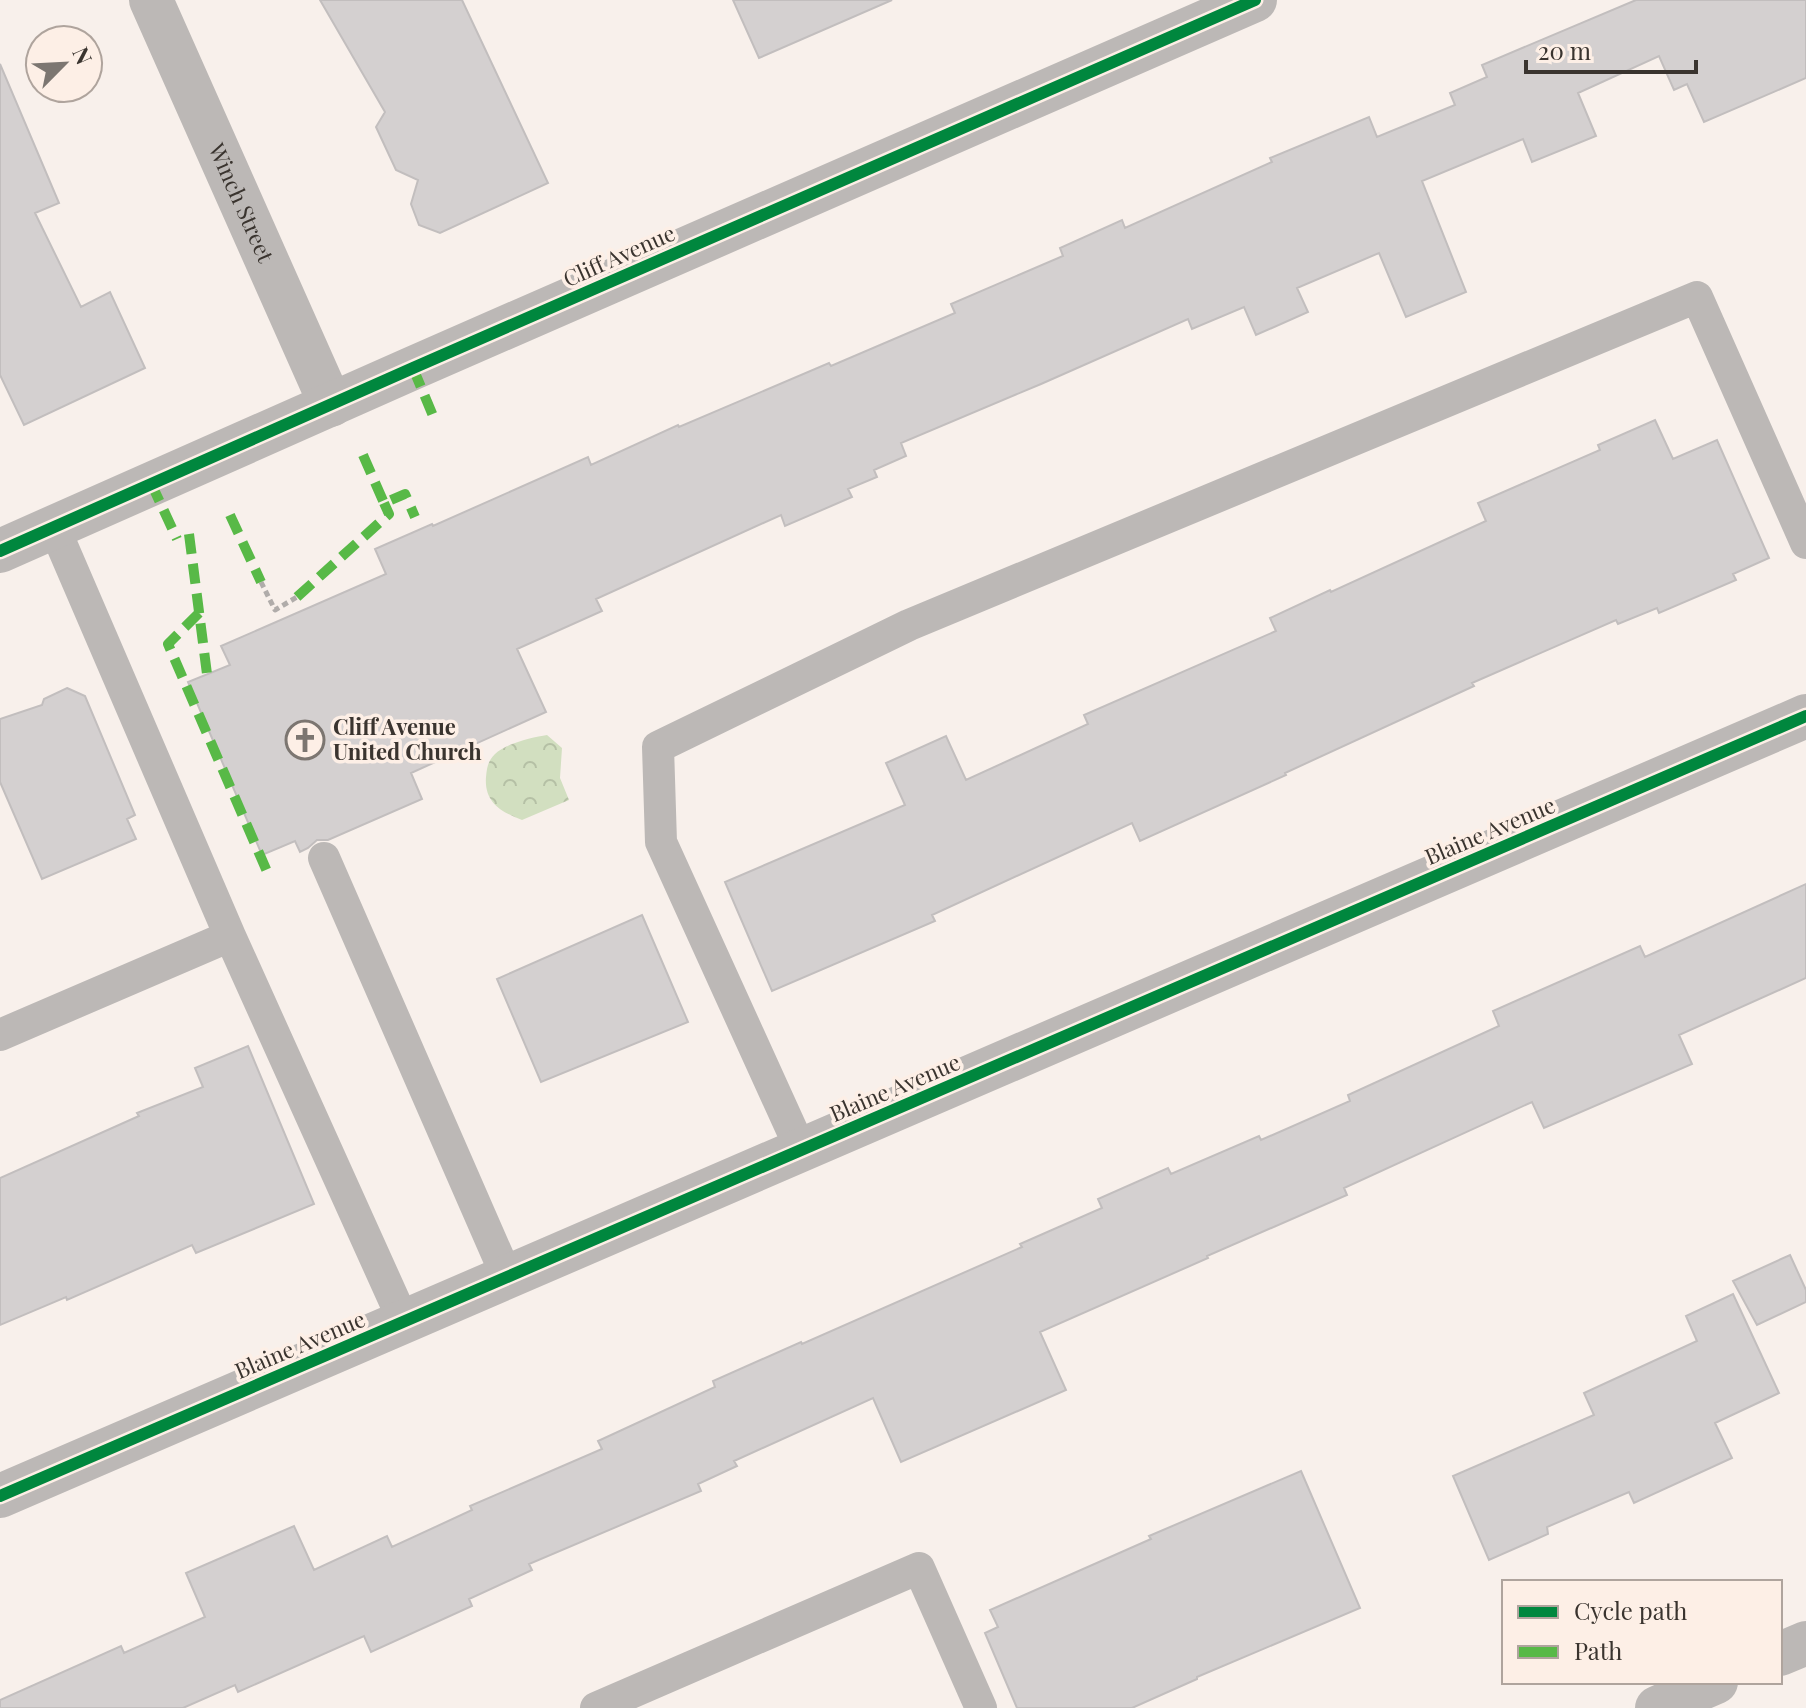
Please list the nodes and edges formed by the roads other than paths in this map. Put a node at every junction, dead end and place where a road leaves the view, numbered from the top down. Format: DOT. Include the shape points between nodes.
graph roads {
  1 [pos="151,0"];
  2 [pos="1255,0"];
  3 [pos="331,405"];
  4 [pos="54,527"];
  5 [pos="1806,543"];
  6 [pos="0,551"];
  7 [pos="1806,716"];
  8 [pos="324,858"];
  9 [pos="230,936"];
  10 [pos="0,1035"];
  11 [pos="801,1150"];
  12 [pos="507,1277"];
  13 [pos="404,1322"];
  14 [pos="0,1496"];
  15 [pos="1806,1643"];
  16 [pos="1782,1653"];
  17 [pos="1711,1684"];
  18 [pos="596,1708"];
  19 [pos="981,1708"];
  20 [pos="1657,1708"];
  1 -- 3 [label="street, Winch Street"];
  2 -- 3 [label="street, Cliff Avenue"];
  3 -- 4 [label="street, Cliff Avenue"];
  4 -- 6 [label="street, Cliff Avenue"];
  4 -- 9 [label="lane"];
  5 -- 11 [label="lane" via="1697,297 909,625 658,747 661,842"];
  7 -- 11 [label="street, Blaine Avenue"];
  8 -- 12 [label="lane"];
  9 -- 10 [label="lane"];
  9 -- 13 [label="lane"];
  11 -- 12 [label="street, Blaine Avenue"];
  12 -- 13 [label="street, Blaine Avenue"];
  13 -- 14 [label="street, Blaine Avenue"];
  15 -- 16 [label="street"];
  17 -- 20 [label="street"];
  18 -- 19 [label="lane" via="919,1568"];
}
